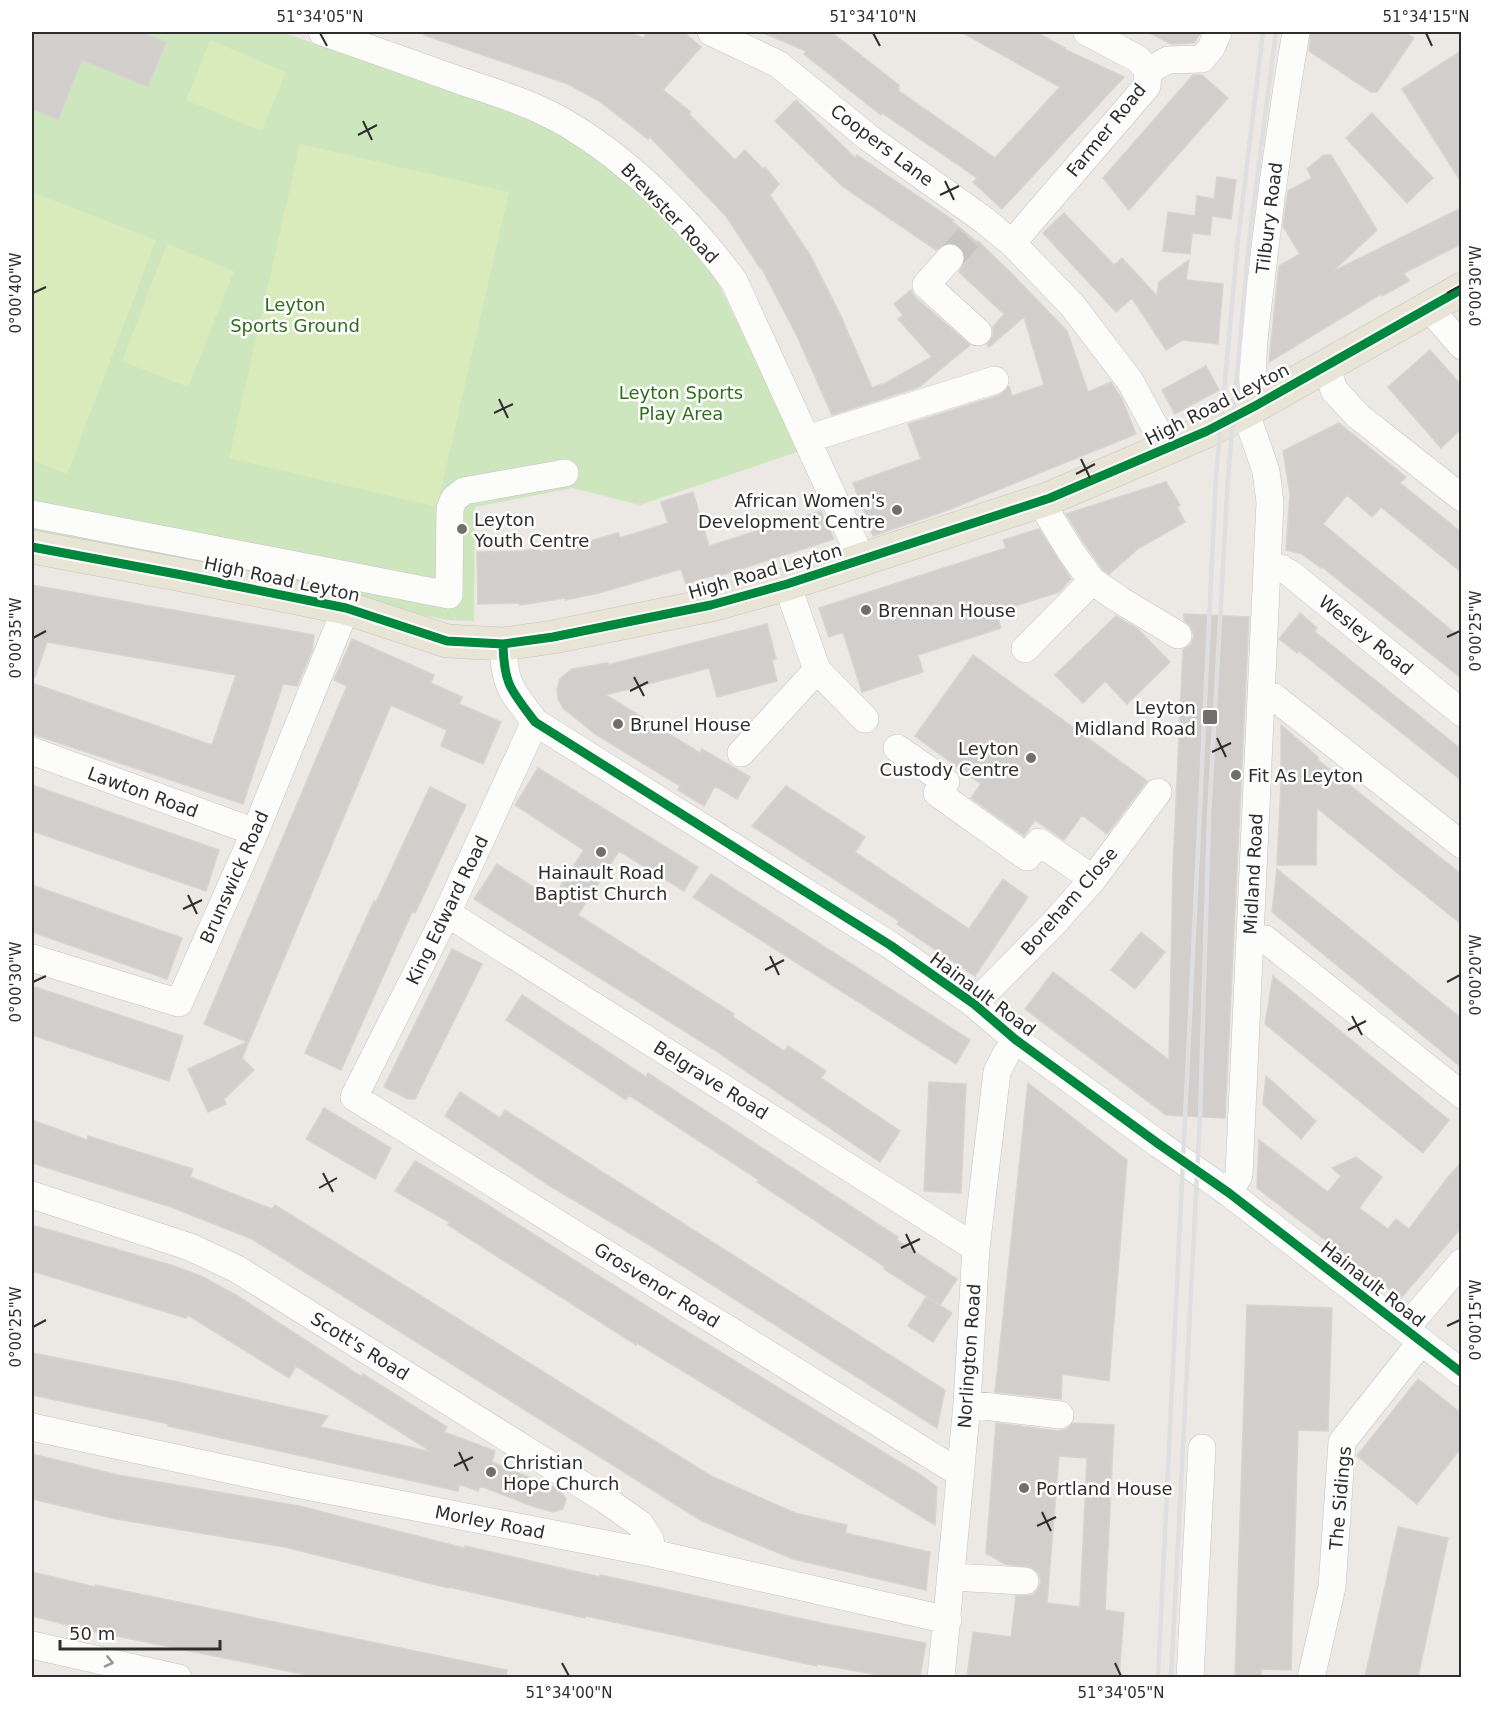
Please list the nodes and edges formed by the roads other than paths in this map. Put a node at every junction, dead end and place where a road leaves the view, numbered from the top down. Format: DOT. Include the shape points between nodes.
graph roads {
  1 [pos="322,32"];
  2 [pos="711,32"];
  3 [pos="1087,32"];
  4 [pos="1218,32"];
  5 [pos="1296,32"];
  6 [pos="1148,71"];
  7 [pos="1012,243"];
  8 [pos="950,258"];
  9 [pos="1461,289"];
  10 [pos="1429,308"];
  11 [pos="978,332"];
  12 [pos="1461,346"];
  13 [pos="1326,366"];
  14 [pos="995,380"];
  15 [pos="1250,408"];
  16 [pos="807,439"];
  17 [pos="1167,449"];
  18 [pos="565,473"];
  19 [pos="1461,498"];
  20 [pos="1040,501"];
  21 [pos="32,514"];
  22 [pos="32,547"];
  23 [pos="862,560"];
  24 [pos="1267,567"];
  25 [pos="1092,581"];
  26 [pos="787,584"];
  27 [pos="345,608"];
  28 [pos="1179,634"];
  29 [pos="503,644"];
  30 [pos="1025,649"];
  31 [pos="817,670"];
  32 [pos="1261,696"];
  33 [pos="1461,712"];
  34 [pos="865,719"];
  35 [pos="535,722"];
  36 [pos="897,748"];
  37 [pos="32,751"];
  38 [pos="741,753"];
  39 [pos="1158,792"];
  40 [pos="255,832"];
  41 [pos="1461,845"];
  42 [pos="1093,879"];
  43 [pos="447,913"];
  44 [pos="1250,937"];
  45 [pos="32,958"];
  46 [pos="974,1004"];
  47 [pos="1016,1040"];
  48 [pos="1461,1095"];
  49 [pos="354,1097"];
  50 [pos="1229,1193"];
  51 [pos="32,1195"];
  52 [pos="976,1248"];
  53 [pos="1461,1262"];
  54 [pos="1413,1336"];
  55 [pos="1461,1373"];
  56 [pos="967,1404"];
  57 [pos="1060,1414"];
  58 [pos="32,1427"];
  59 [pos="1202,1448"];
  60 [pos="961,1474"];
  61 [pos="652,1553"];
  62 [pos="952,1577"];
  63 [pos="1025,1581"];
  64 [pos="948,1620"];
  65 [pos="32,1645"];
  66 [pos="178,1677"];
  67 [pos="941,1677"];
  68 [pos="1190,1677"];
  69 [pos="1311,1677"];
  1 -- 16 [label="street, Brewster Road" via="527,104 568,124 645,182 734,281"];
  2 -- 7 [label="street, Coopers Lane" via="778,64 977,228"];
  3 -- 6 [label="street, Farmer Road" via="1138,59"];
  4 -- 6 [label="street" via="1202,59 1168,60"];
  5 -- 15 [label="street, Tilbury Road" via="1259,297"];
  6 -- 7 [label="street, Farmer Road" via="1147,86"];
  7 -- 17 [label="street, Coopers Lane" via="1072,305 1130,381"];
  8 -- 11 [label="street" via="926,285"];
  9 -- 10 [label="main road, High Road Leyton"];
  10 -- 12 [label="street"];
  10 -- 13 [label="main road, High Road Leyton"];
  13 -- 15 [label="main road, High Road Leyton"];
  13 -- 19 [label="street" via="1334,390 1358,416"];
  14 -- 16 [label="street"];
  15 -- 17 [label="main road, High Road Leyton"];
  15 -- 24 [label="street, Midland Road" via="1269,487"];
  16 -- 23 [label="street, Brewster Road"];
  17 -- 20 [label="main road, High Road Leyton"];
  18 -- 21 [label="street" via="464,491 454,499 450,509 449,596"];
  20 -- 23 [label="main road, High Road Leyton"];
  20 -- 25 [label="street"];
  22 -- 27 [label="main road, High Road Leyton"];
  23 -- 26 [label="main road, High Road Leyton"];
  24 -- 32 [label="street, Midland Road"];
  24 -- 33 [label="street, Wesley Road" via="1292,574"];
  25 -- 28 [label="street"];
  25 -- 30 [label="street"];
  26 -- 29 [label="main road, High Road Leyton" via="711,605 553,638"];
  26 -- 31 [label="street"];
  27 -- 29 [label="main road, High Road Leyton" via="447,641"];
  27 -- 40 [label="street, Brunswick Road"];
  29 -- 35 [label="street, Hainault Road" via="507,682"];
  31 -- 34 [label="street"];
  31 -- 38 [label="street"];
  32 -- 41 [label="street" via="1274,697"];
  32 -- 44 [label="street, Midland Road"];
  35 -- 43 [label="street, King Edward Road"];
  35 -- 46 [label="street, Hainault Road" via="890,945"];
  36 -- 42 [label="street" via="946,782 937,793 1028,857 1039,842"];
  37 -- 40 [label="street, Lawton Road"];
  39 -- 42 [label="street, Boreham Close"];
  40 -- 45 [label="street, Brunswick Road" via="179,1003"];
  42 -- 46 [label="street, Boreham Close"];
  43 -- 49 [label="street, King Edward Road"];
  43 -- 52 [label="street, Belgrave Road"];
  44 -- 48 [label="street" via="1265,939"];
  44 -- 50 [label="street, Midland Road" via="1239,1175"];
  46 -- 47 [label="street, Hainault Road"];
  47 -- 50 [label="street, Hainault Road"];
  47 -- 52 [label="street, Norlington Road" via="997,1072"];
  49 -- 60 [label="street, Grosvenor Road"];
  50 -- 54 [label="street, Hainault Road"];
  51 -- 61 [label="street, Scott's Road" via="190,1247 237,1269 603,1498 640,1524 650,1539"];
  52 -- 56 [label="street, Norlington Road"];
  53 -- 54 [label="street, The Sidings"];
  54 -- 55 [label="street, Hainault Road"];
  54 -- 69 [label="street, The Sidings" via="1342,1442 1332,1587"];
  56 -- 57 [label="street"];
  56 -- 60 [label="street, Norlington Road"];
  58 -- 61 [label="street, Morley Road" via="296,1484"];
  59 -- 68 [label="street"];
  60 -- 62 [label="street, Norlington Road"];
  61 -- 64 [label="street, Morley Road"];
  62 -- 63 [label="street"];
  62 -- 64 [label="street, Norlington Road"];
  64 -- 67 [label="street, Norlington Road"];
  65 -- 66 [label="street, one-way"];
}
